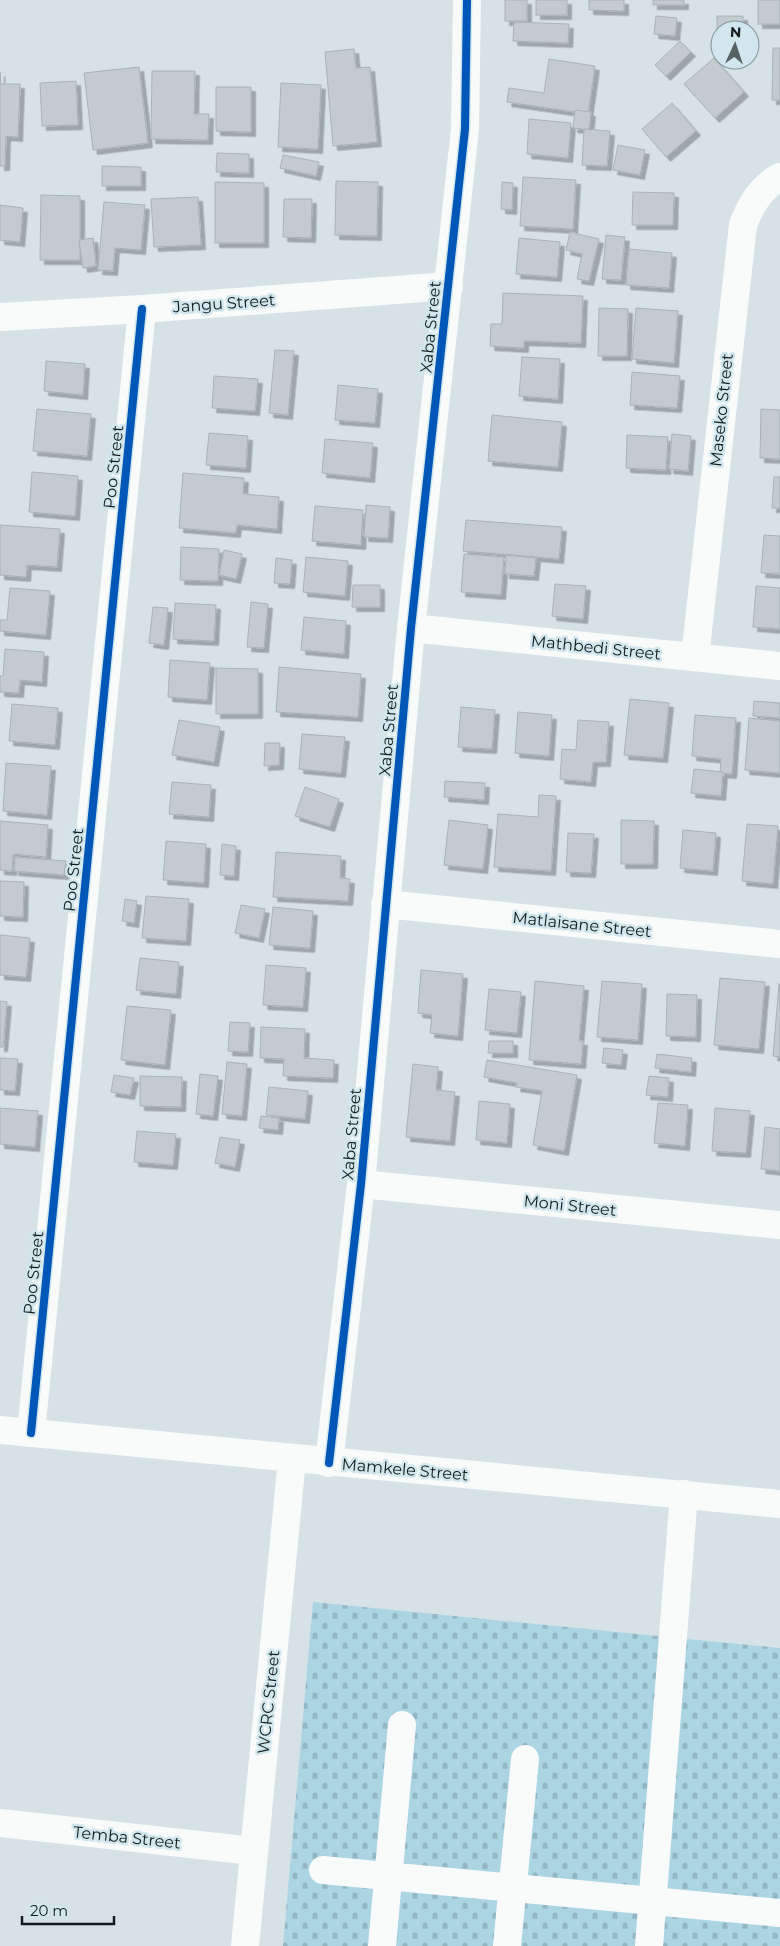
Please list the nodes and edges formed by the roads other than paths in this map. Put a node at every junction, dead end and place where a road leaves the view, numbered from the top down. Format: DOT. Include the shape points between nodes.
graph roads {
  1 [pos="467,0"];
  2 [pos="780,177"];
  3 [pos="449,286"];
  4 [pos="142,309"];
  5 [pos="0,317"];
  6 [pos="411,628"];
  7 [pos="695,657"];
  8 [pos="780,666"];
  9 [pos="385,904"];
  10 [pos="780,944"];
  11 [pos="361,1184"];
  12 [pos="780,1226"];
  13 [pos="0,1430"];
  14 [pos="31,1433"];
  15 [pos="292,1458"];
  16 [pos="329,1463"];
  17 [pos="684,1494"];
  18 [pos="780,1504"];
  19 [pos="402,1725"];
  20 [pos="525,1758"];
  21 [pos="0,1823"];
  22 [pos="253,1851"];
  23 [pos="323,1870"];
  24 [pos="389,1875"];
  25 [pos="512,1887"];
  26 [pos="651,1900"];
  27 [pos="780,1913"];
  28 [pos="245,1946"];
  29 [pos="382,1946"];
  30 [pos="506,1946"];
  31 [pos="649,1946"];
  1 -- 3 [label="street, Xaba Street" via="465,129"];
  2 -- 7 [label="street, Maseko Street" via="760,194 742,225"];
  3 -- 4 [label="street, Jangu Street"];
  3 -- 6 [label="street, Xaba Street"];
  4 -- 5 [label="street, Jangu Street"];
  4 -- 14 [label="street, Poo Street"];
  6 -- 7 [label="street, Mathbedi Street"];
  6 -- 9 [label="street, Xaba Street"];
  7 -- 8 [label="street, Mathbedi Street"];
  9 -- 10 [label="street, Matlaisane Street"];
  9 -- 11 [label="street, Xaba Street"];
  11 -- 12 [label="street, Moni Street"];
  11 -- 16 [label="street, Xaba Street"];
  13 -- 14 [label="street, Mamkele Street"];
  14 -- 15 [label="street, Mamkele Street"];
  15 -- 16 [label="street, Mamkele Street"];
  15 -- 22 [label="street, WCRC Street"];
  16 -- 17 [label="street, Mamkele Street"];
  17 -- 18 [label="street, Mamkele Street"];
  17 -- 26 [label="street"];
  19 -- 24 [label="street"];
  20 -- 25 [label="street"];
  21 -- 22 [label="street, Temba Street"];
  22 -- 28 [label="street, WCRC Street"];
  23 -- 24 [label="street"];
  24 -- 25 [label="street"];
  24 -- 29 [label="street"];
  25 -- 26 [label="street"];
  25 -- 30 [label="street"];
  26 -- 27 [label="street"];
  26 -- 31 [label="street"];
}
